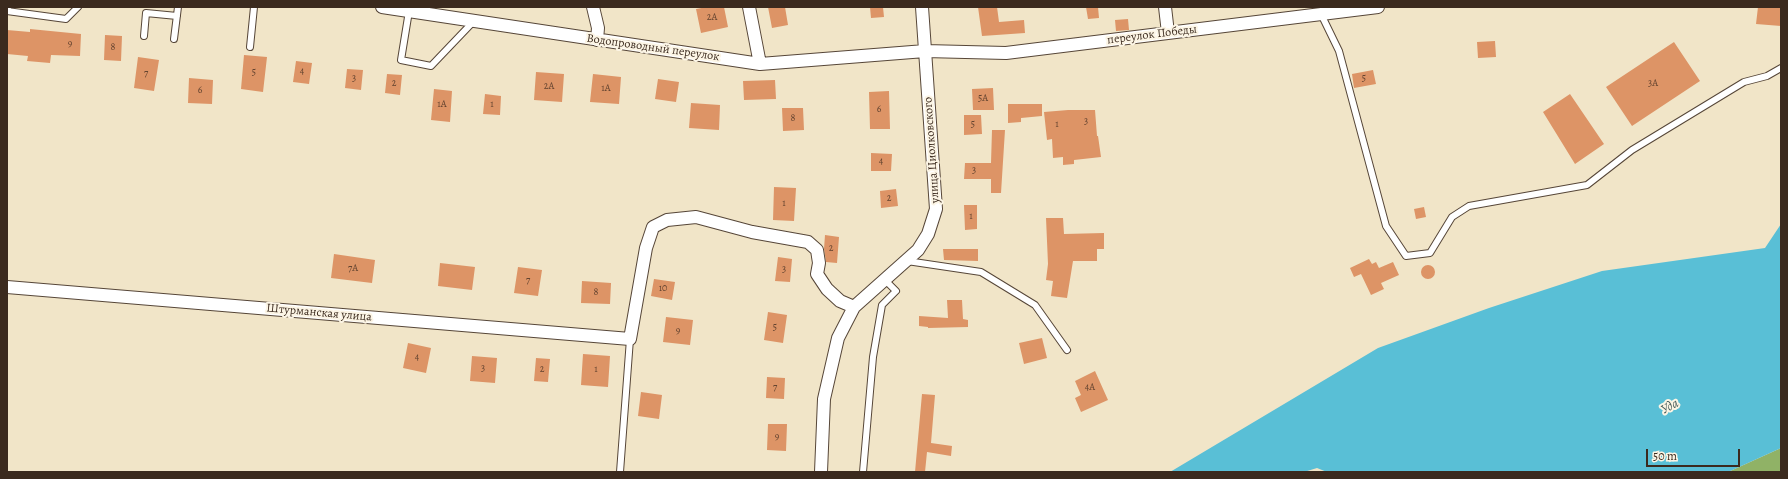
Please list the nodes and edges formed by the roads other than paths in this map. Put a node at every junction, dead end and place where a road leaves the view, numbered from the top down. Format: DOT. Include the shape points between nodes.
graph roads {
  1 [pos="8,7"];
  2 [pos="78,7"];
  3 [pos="178,7"];
  4 [pos="254,7"];
  5 [pos="382,7"];
  6 [pos="593,7"];
  7 [pos="749,7"];
  8 [pos="922,7"];
  9 [pos="1165,7"];
  10 [pos="1378,7"];
  11 [pos="409,11"];
  12 [pos="453,13"];
  13 [pos="1321,14"];
  14 [pos="177,16"];
  15 [pos="473,22"];
  16 [pos="1168,33"];
  17 [pos="598,34"];
  18 [pos="144,36"];
  19 [pos="174,39"];
  20 [pos="250,47"];
  21 [pos="925,51"];
  22 [pos="760,64"];
  23 [pos="1781,68"];
  24 [pos="907,261"];
  25 [pos="885,280"];
  26 [pos="7,287"];
  27 [pos="854,307"];
  28 [pos="630,338"];
  29 [pos="1067,350"];
  30 [pos="620,472"];
  31 [pos="822,472"];
  32 [pos="863,472"];
  1 -- 2 [label="lane" via="7,11 66,19"];
  3 -- 14 [label="lane"];
  4 -- 20 [label="lane"];
  5 -- 11 [label="street, Водопроводный переулок"];
  6 -- 17 [label="street"];
  7 -- 22 [label="street"];
  8 -- 21 [label="street, улица Циолковского"];
  9 -- 16 [label="street"];
  10 -- 13 [label="street, переулок Победы"];
  11 -- 12 [label="street, Водопроводный переулок"];
  11 -- 15 [label="lane" via="400,60 432,66"];
  12 -- 15 [label="street, Водопроводный переулок"];
  13 -- 16 [label="street, переулок Победы"];
  13 -- 23 [label="lane" via="1339,51 1386,226 1406,256 1430,253 1452,217 1469,206 1587,185 1632,150 1744,82 1767,76"];
  14 -- 18 [label="lane" via="146,13"];
  14 -- 19 [label="lane"];
  15 -- 17 [label="street, Водопроводный переулок"];
  16 -- 21 [label="street, переулок Победы" via="1006,53"];
  17 -- 22 [label="street, Водопроводный переулок"];
  21 -- 22 [label="street, Водопроводный переулок"];
  21 -- 24 [label="street, улица Циолковского" via="936,209 928,234"];
  24 -- 25 [label="street, улица Циолковского"];
  24 -- 29 [label="lane" via="981,272 1035,305"];
  25 -- 27 [label="street, улица Циолковского"];
  25 -- 32 [label="lane" via="896,291 882,305 873,357"];
  26 -- 28 [label="street, Штурманская улица"];
  27 -- 28 [label="street" via="840,301 826,289 818,274 817,250 808,242 696,217 667,220 653,228 646,248"];
  27 -- 31 [label="street, улица Циолковского" via="838,338 824,399"];
  28 -- 30 [label="lane"];
}
